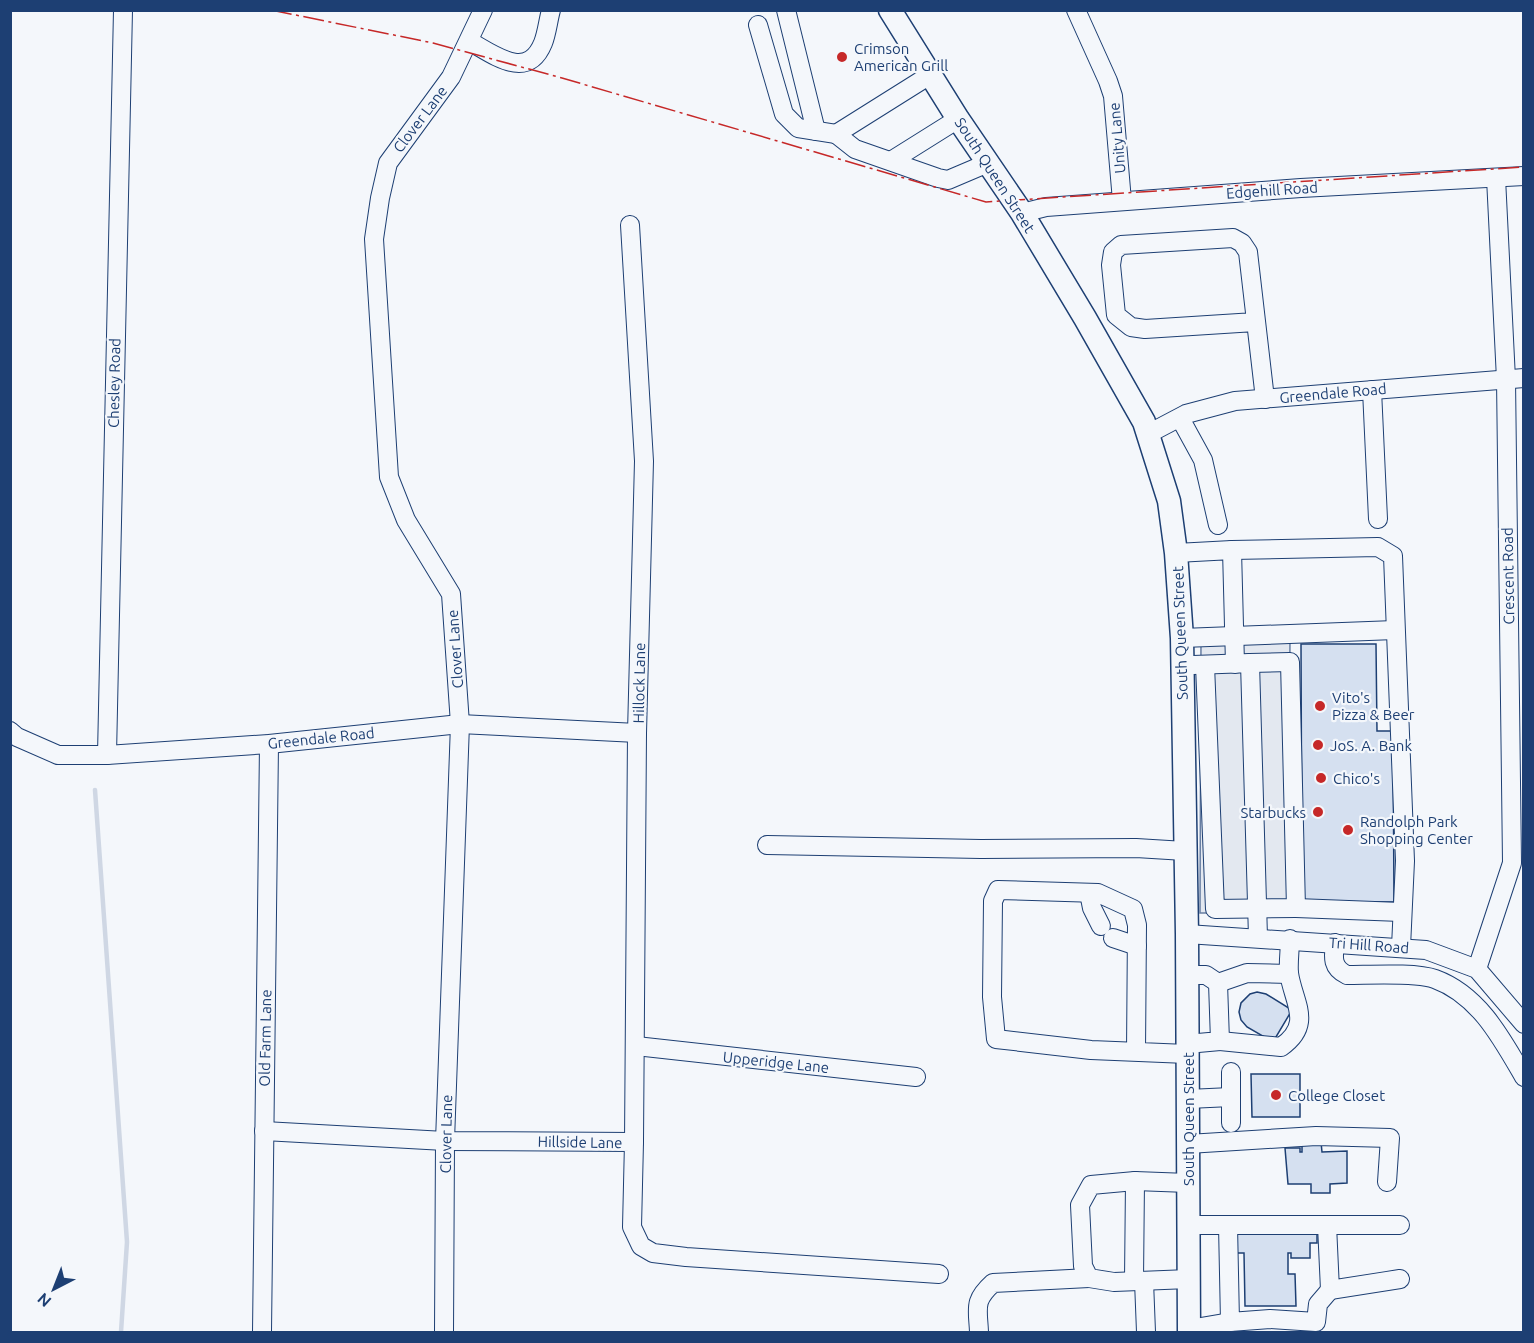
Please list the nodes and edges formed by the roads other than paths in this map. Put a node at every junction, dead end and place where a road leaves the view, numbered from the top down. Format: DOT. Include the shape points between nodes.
graph roads {
  1 [pos="123,10"];
  2 [pos="483,10"];
  3 [pos="550,10"];
  4 [pos="786,10"];
  5 [pos="890,10"];
  6 [pos="1076,10"];
  7 [pos="758,25"];
  8 [pos="469,40"];
  9 [pos="798,60"];
  10 [pos="770,67"];
  11 [pos="930,75"];
  12 [pos="958,119"];
  13 [pos="816,131"];
  14 [pos="836,134"];
  15 [pos="891,161"];
  16 [pos="988,163"];
  17 [pos="1524,176"];
  18 [pos="1496,178"];
  19 [pos="1122,201"];
  20 [pos="1022,213"];
  21 [pos="630,225"];
  22 [pos="1255,322"];
  23 [pos="1515,378"];
  24 [pos="1372,390"];
  25 [pos="1265,399"];
  26 [pos="1180,418"];
  27 [pos="1148,434"];
  28 [pos="1378,519"];
  29 [pos="1218,525"];
  30 [pos="1232,550"];
  31 [pos="1176,553"];
  32 [pos="1395,630"];
  33 [pos="1234,636"];
  34 [pos="1182,638"];
  35 [pos="1243,663"];
  36 [pos="1205,664"];
  37 [pos="1183,666"];
  38 [pos="460,724"];
  39 [pos="10,731"];
  40 [pos="637,733"];
  41 [pos="269,744"];
  42 [pos="107,755"];
  43 [pos="767,845"];
  44 [pos="1185,851"];
  45 [pos="1518,863"];
  46 [pos="1089,893"];
  47 [pos="1257,908"];
  48 [pos="1296,908"];
  49 [pos="1401,912"];
  50 [pos="1187,934"];
  51 [pos="1257,938"];
  52 [pos="1290,939"];
  53 [pos="1335,943"];
  54 [pos="1137,946"];
  55 [pos="1401,947"];
  56 [pos="1477,969"];
  57 [pos="1289,974"];
  58 [pos="1187,975"];
  59 [pos="1218,983"];
  60 [pos="1524,1024"];
  61 [pos="1220,1041"];
  62 [pos="636,1046"];
  63 [pos="1187,1049"];
  64 [pos="1136,1052"];
  65 [pos="1231,1072"];
  66 [pos="916,1077"];
  67 [pos="1524,1077"];
  68 [pos="1231,1097"];
  69 [pos="1188,1099"];
  70 [pos="1231,1123"];
  71 [pos="264,1131"];
  72 [pos="445,1141"];
  73 [pos="634,1142"];
  74 [pos="1188,1144"];
  75 [pos="1135,1180"];
  76 [pos="1387,1182"];
  77 [pos="1188,1183"];
  78 [pos="1188,1225"];
  79 [pos="1228,1225"];
  80 [pos="1328,1225"];
  81 [pos="1400,1225"];
  82 [pos="939,1274"];
  83 [pos="1089,1278"];
  84 [pos="1189,1279"];
  85 [pos="1400,1279"];
  86 [pos="1139,1280"];
  87 [pos="1330,1290"];
  88 [pos="1230,1322"];
  89 [pos="1316,1327"];
  90 [pos="1189,1331"];
  91 [pos="262,1332"];
  92 [pos="444,1332"];
  93 [pos="979,1332"];
  94 [pos="1146,1332"];
  1 -- 42 [label="street, Chesley Road"];
  2 -- 8 [label="street, Clover Lane"];
  3 -- 8 [label="street" via="544,42 529,62 516,64"];
  4 -- 9 [label="street"];
  5 -- 11 [label="main road, South Queen Street"];
  6 -- 19 [label="street, Unity Lane" via="1113,96"];
  7 -- 10 [label="street"];
  8 -- 38 [label="street, Clover Lane" via="452,77 388,163 374,239 389,477 406,520 451,594"];
  9 -- 10 [label="street"];
  9 -- 13 [label="street"];
  10 -- 13 [label="street" via="784,114 798,128"];
  11 -- 12 [label="main road, South Queen Street"];
  11 -- 14 [label="street"];
  12 -- 15 [label="street"];
  12 -- 16 [label="main road, South Queen Street"];
  13 -- 14 [label="street"];
  14 -- 15 [label="street" via="855,149"];
  15 -- 16 [label="street" via="948,180"];
  16 -- 20 [label="main road, South Queen Street"];
  17 -- 18 [label="street, Edgehill Road"];
  18 -- 19 [label="street, Edgehill Road"];
  18 -- 23 [label="street, Crescent Road"];
  19 -- 20 [label="street, Edgehill Road" via="1046,207"];
  20 -- 27 [label="main road, South Queen Street"];
  21 -- 40 [label="street, Hillock Lane" via="644,461"];
  22 -- 22 [label="street" via="1131,327 1116,315 1113,252 1121,245 1233,238 1248,252"];
  22 -- 25 [label="street"];
  23 -- 24 [label="street, Greendale Road"];
  23 -- 45 [label="street, Crescent Road"];
  24 -- 25 [label="street, Greendale Road"];
  24 -- 28 [label="street"];
  25 -- 26 [label="street, Greendale Road" via="1235,401"];
  26 -- 27 [label="street, Greendale Road"];
  26 -- 29 [label="street" via="1203,460"];
  27 -- 31 [label="main road, South Queen Street" via="1169,501"];
  30 -- 31 [label="street"];
  30 -- 32 [label="street" via="1378,547 1393,556"];
  30 -- 33 [label="street"];
  31 -- 34 [label="main road, South Queen Street"];
  32 -- 33 [label="street"];
  32 -- 49 [label="street" via="1405,861"];
  33 -- 34 [label="street"];
  33 -- 35 [label="street"];
  34 -- 37 [label="main road, South Queen Street"];
  35 -- 36 [label="street"];
  35 -- 47 [label="street"];
  35 -- 48 [label="street" via="1290,662"];
  36 -- 37 [label="street"];
  36 -- 47 [label="street" via="1215,909"];
  37 -- 44 [label="main road, South Queen Street"];
  38 -- 40 [label="street, Greendale Road"];
  38 -- 41 [label="street, Greendale Road"];
  38 -- 72 [label="street, Clover Lane"];
  39 -- 42 [label="street, Greendale Road" via="58,755"];
  40 -- 62 [label="street, Hillock Lane"];
  41 -- 42 [label="street, Greendale Road"];
  41 -- 71 [label="street, Old Farm Lane"];
  43 -- 44 [label="street"];
  44 -- 50 [label="main road, South Queen Street"];
  45 -- 56 [label="street, Crescent Road"];
  46 -- 54 [label="street" via="1092,908 1107,932"];
  46 -- 54 [label="street" via="1098,893 1132,909"];
  46 -- 64 [label="street" via="998,890 993,901 992,997 996,1039"];
  47 -- 48 [label="street"];
  47 -- 51 [label="street"];
  48 -- 49 [label="street"];
  49 -- 55 [label="street"];
  50 -- 51 [label="street, Tri Hill Road"];
  50 -- 58 [label="main road, South Queen Street"];
  51 -- 52 [label="street, Tri Hill Road"];
  52 -- 53 [label="street, Tri Hill Road"];
  52 -- 57 [label="street"];
  53 -- 55 [label="street, Tri Hill Road"];
  53 -- 67 [label="street" via="1333,960 1339,971 1347,975 1434,978 1466,996"];
  54 -- 64 [label="street"];
  55 -- 56 [label="street, Tri Hill Road" via="1426,950"];
  56 -- 60 [label="street, Tri Hill Road"];
  57 -- 59 [label="street" via="1246,973"];
  57 -- 61 [label="street" via="1298,1001 1299,1026 1290,1041 1281,1047"];
  58 -- 59 [label="street" via="1206,975"];
  58 -- 63 [label="main road, South Queen Street"];
  59 -- 61 [label="street"];
  61 -- 63 [label="street"];
  62 -- 66 [label="street, Upperidge Lane"];
  62 -- 73 [label="street, Hillock Lane"];
  63 -- 64 [label="street"];
  63 -- 69 [label="main road, South Queen Street"];
  65 -- 68 [label="street"];
  68 -- 69 [label="street"];
  68 -- 70 [label="street"];
  69 -- 74 [label="main road, South Queen Street"];
  71 -- 72 [label="street, Hillside Lane"];
  71 -- 91 [label="street, Old Farm Lane"];
  72 -- 73 [label="street, Hillside Lane"];
  72 -- 92 [label="street, Clover Lane"];
  73 -- 82 [label="street, Hillside Lane" via="632,1227 641,1246 652,1253"];
  74 -- 76 [label="street" via="1316,1136 1390,1138"];
  74 -- 77 [label="main road, South Queen Street"];
  75 -- 77 [label="street"];
  75 -- 83 [label="street" via="1091,1185 1080,1205 1083,1266"];
  75 -- 86 [label="street"];
  77 -- 78 [label="main road, South Queen Street"];
  78 -- 79 [label="street"];
  78 -- 84 [label="main road, South Queen Street"];
  79 -- 80 [label="street"];
  79 -- 88 [label="street"];
  80 -- 81 [label="street"];
  80 -- 87 [label="street"];
  83 -- 86 [label="street"];
  83 -- 93 [label="street" via="993,1283 981,1294"];
  84 -- 86 [label="street"];
  84 -- 90 [label="main road, South Queen Street"];
  85 -- 87 [label="street"];
  86 -- 94 [label="street"];
  87 -- 89 [label="street" via="1318,1304"];
  88 -- 89 [label="street" via="1270,1319"];
  88 -- 90 [label="street"];
}
